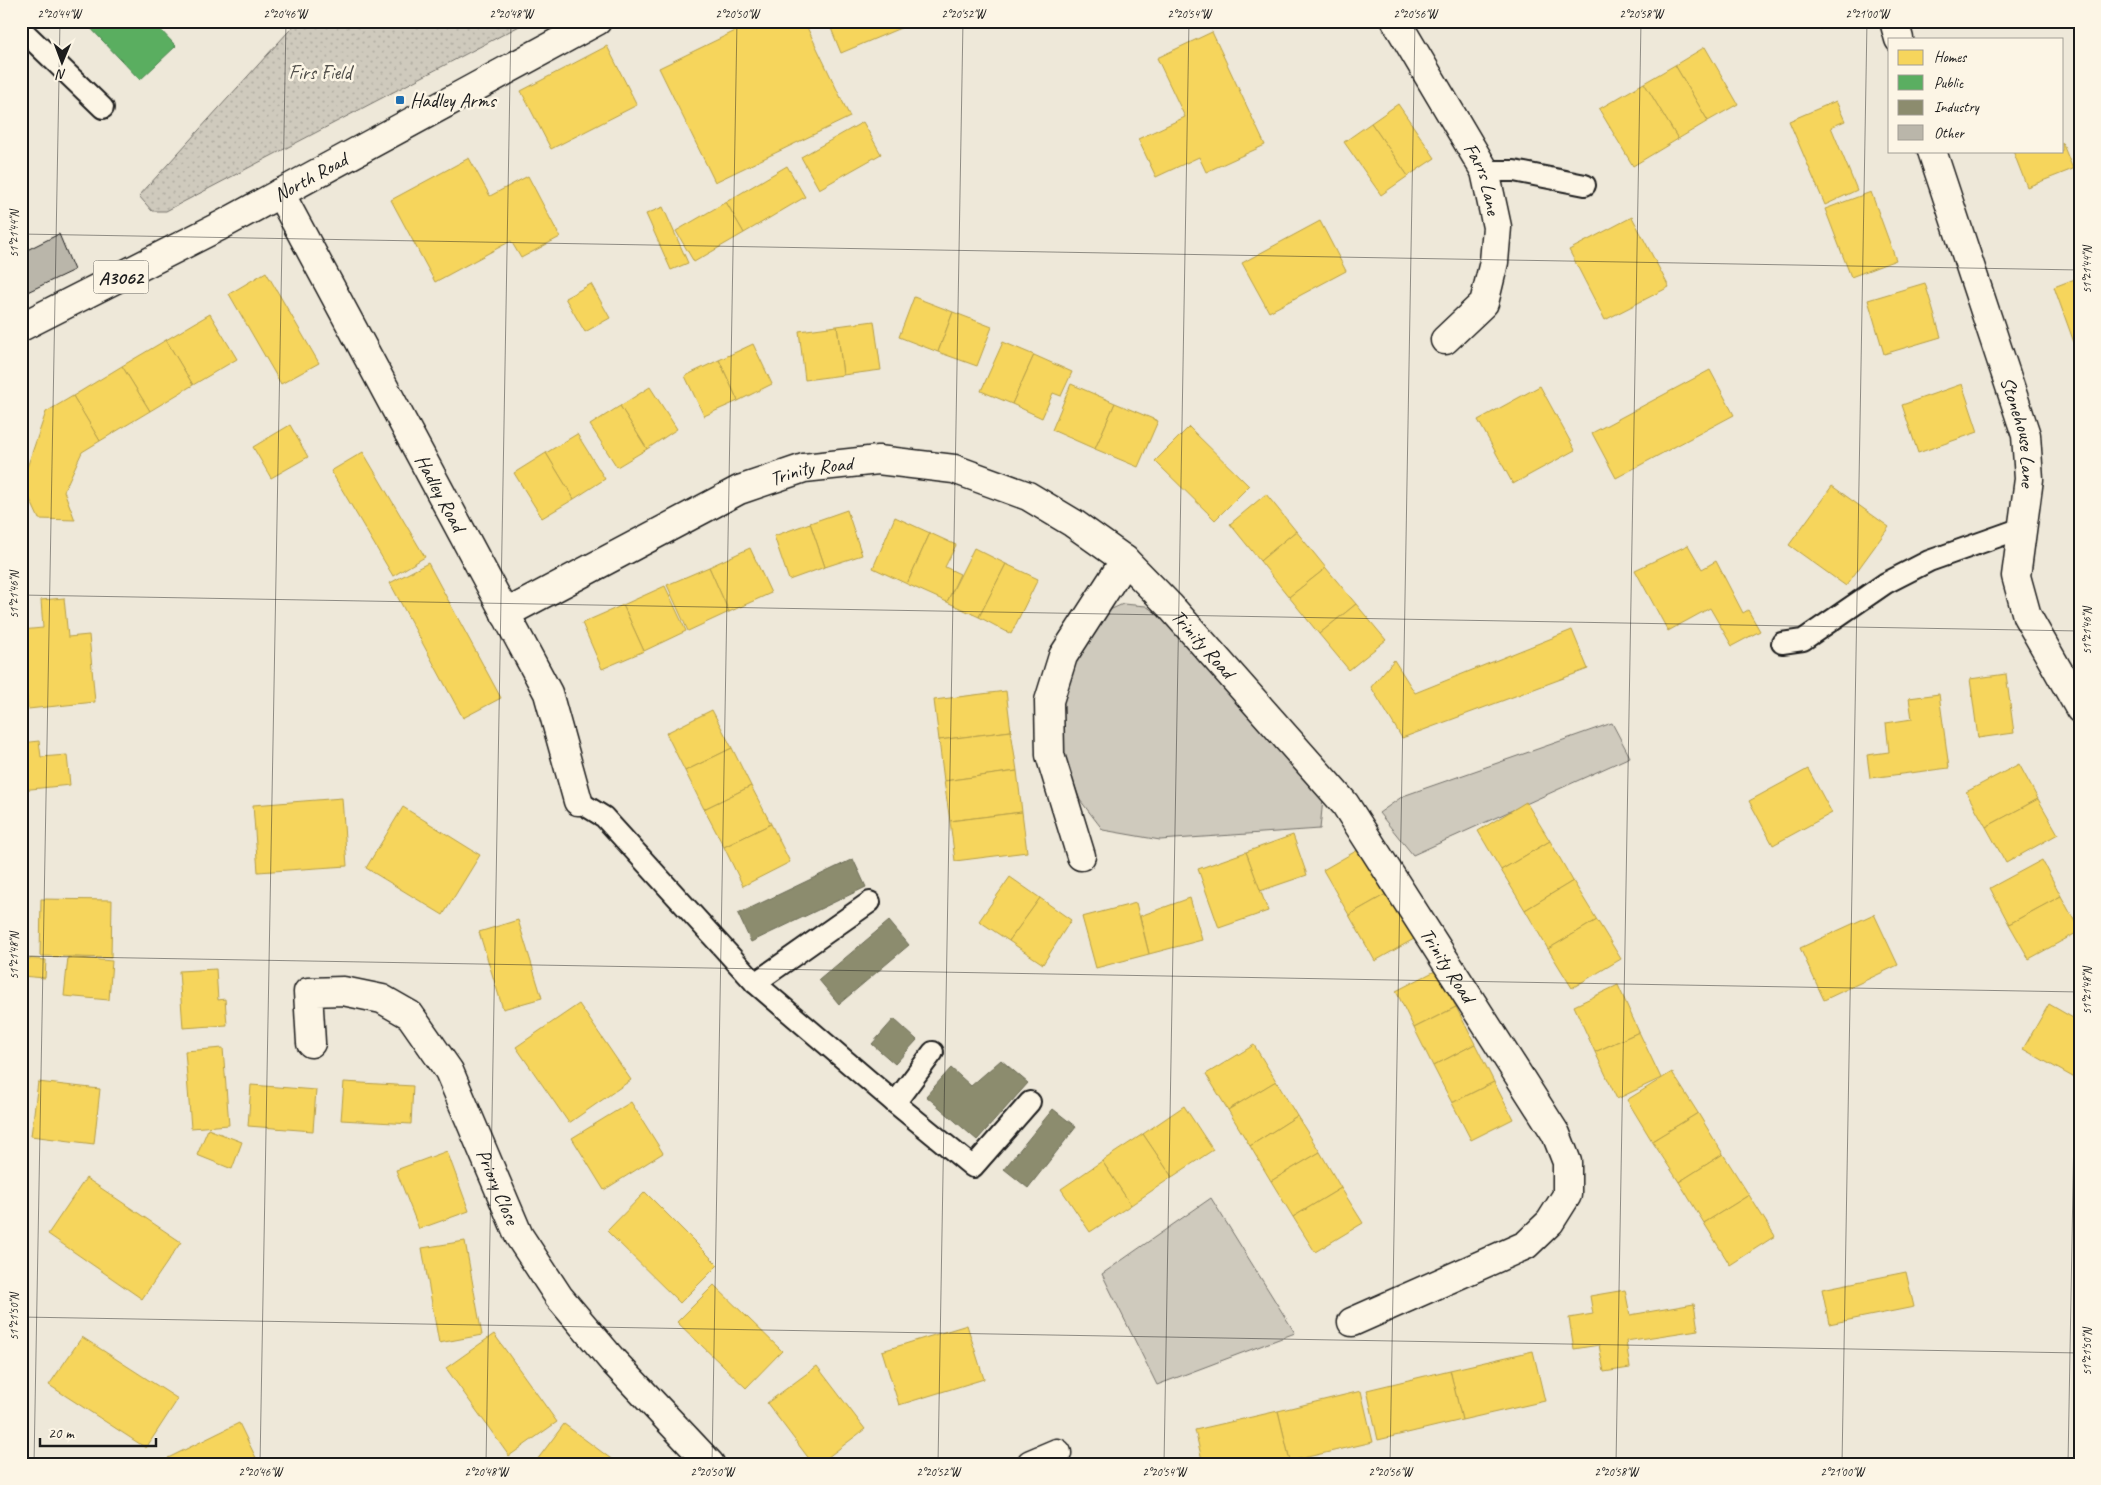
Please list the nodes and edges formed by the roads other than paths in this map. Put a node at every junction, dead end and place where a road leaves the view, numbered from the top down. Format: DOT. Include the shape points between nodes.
graph roads {
  1 [pos="597,21"];
  2 [pos="1396,21"];
  3 [pos="1894,21"];
  4 [pos="21,29"];
  5 [pos="1899,38"];
  6 [pos="103,108"];
  7 [pos="1932,152"];
  8 [pos="1485,171"];
  9 [pos="1585,185"];
  10 [pos="280,193"];
  11 [pos="21,327"];
  12 [pos="1445,340"];
  13 [pos="2022,528"];
  14 [pos="1125,560"];
  15 [pos="504,614"];
  16 [pos="1782,643"];
  17 [pos="2080,709"];
  18 [pos="578,801"];
  19 [pos="1081,856"];
  20 [pos="870,902"];
  21 [pos="755,982"];
  22 [pos="311,1043"];
  23 [pos="933,1052"];
  24 [pos="895,1102"];
  25 [pos="1030,1102"];
  26 [pos="1352,1322"];
  27 [pos="1057,1453"];
  28 [pos="710,1464"];
  29 [pos="1031,1464"];
  1 -- 10 [label="street, North Road / A3062"];
  2 -- 8 [label="street, Farrs Lane"];
  3 -- 5 [label="street"];
  4 -- 6 [label="lane"];
  7 -- 13 [label="street, Stonehouse Lane" via="2026,435 2029,478"];
  8 -- 9 [label="lane" via="1514,171"];
  8 -- 12 [label="street, Farrs Lane" via="1497,227 1494,262 1484,303"];
  10 -- 11 [label="street, North Road / A3062"];
  10 -- 15 [label="street, Hadley Road"];
  13 -- 16 [label="lane" via="1929,561 1886,582 1803,640"];
  13 -- 17 [label="street, Stonehouse Lane" via="2016,576 2027,616"];
  14 -- 15 [label="street, Trinity Road" via="1028,496 954,470 878,460 804,468 738,490"];
  14 -- 19 [label="street" via="1063,656 1049,701 1050,755"];
  14 -- 26 [label="street, Trinity Road" via="1170,606 1345,804 1556,1134 1567,1162 1566,1195 1550,1222 1526,1246"];
  15 -- 18 [label="street, Hadley Road" via="548,693"];
  18 -- 21 [label="lane" via="604,818"];
  20 -- 21 [label="lane"];
  21 -- 24 [label="lane"];
  22 -- 28 [label="street, Priory Close" via="308,992 343,991 382,999 410,1015 449,1071 519,1236 558,1297"];
  23 -- 24 [label="lane"];
  24 -- 25 [label="lane" via="973,1167"];
  27 -- 29 [label="street"];
}
